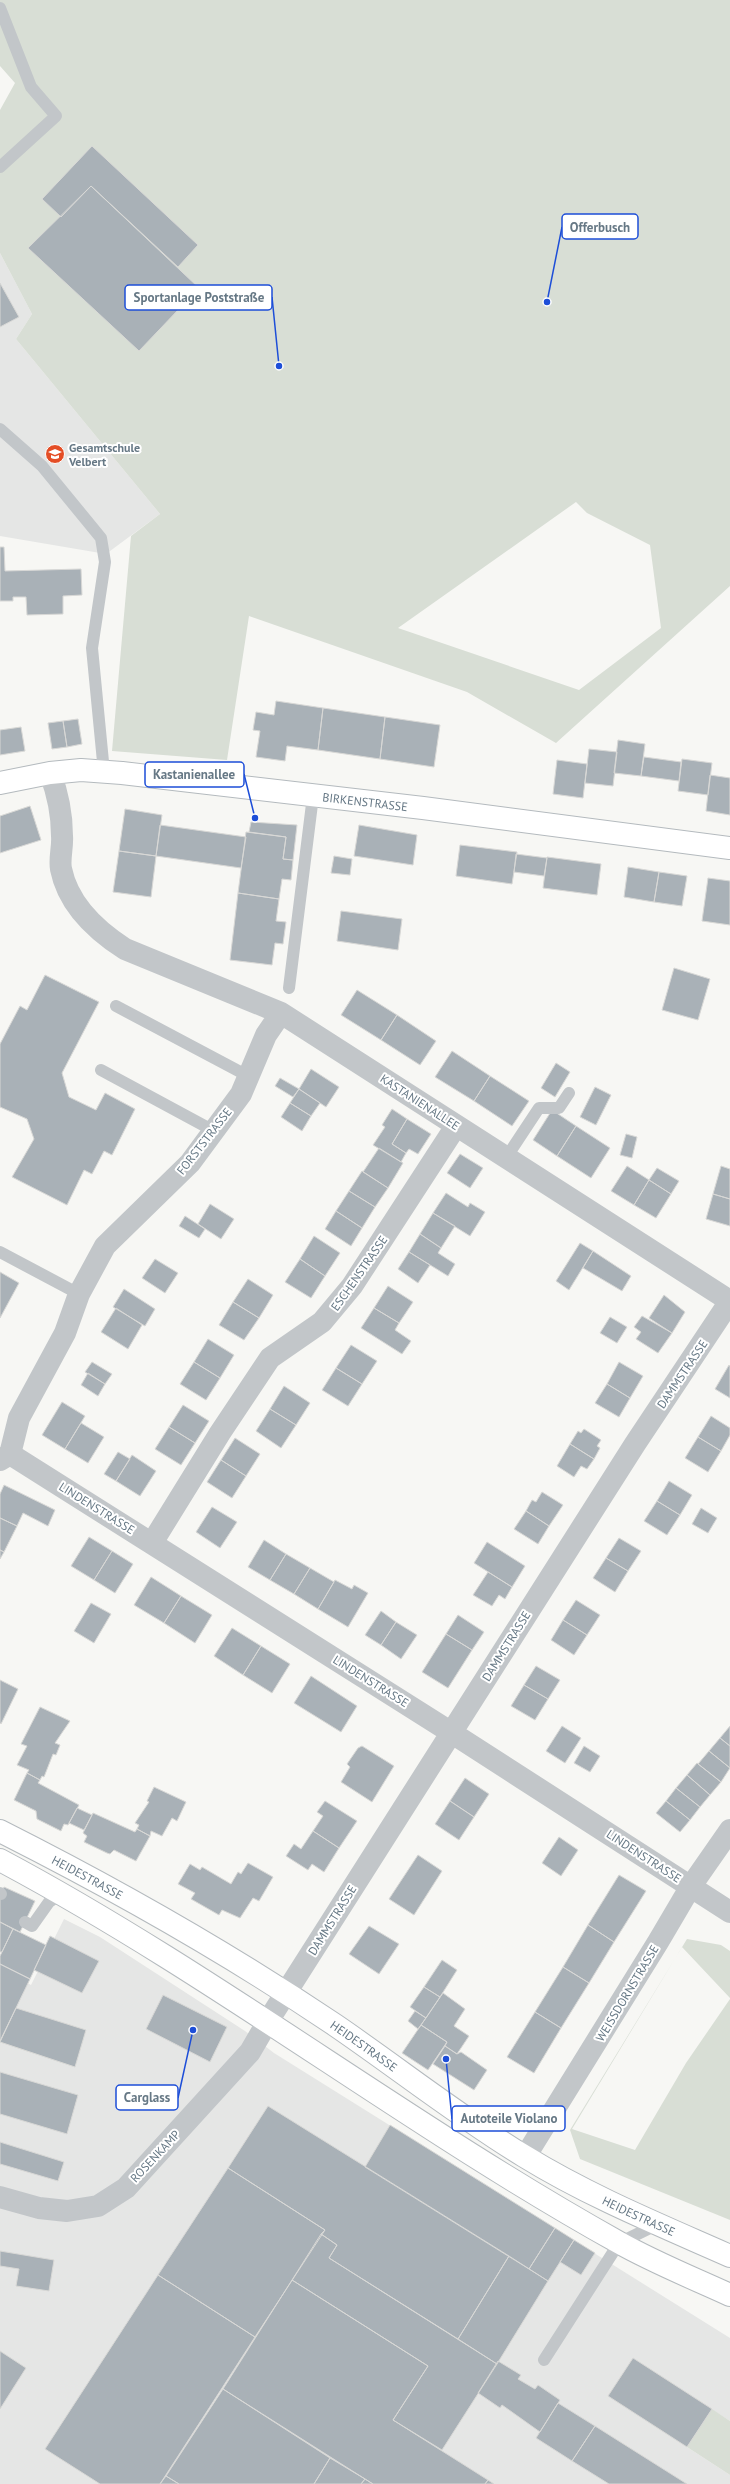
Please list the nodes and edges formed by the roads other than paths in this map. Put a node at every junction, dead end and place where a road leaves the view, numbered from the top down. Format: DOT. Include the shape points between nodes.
graph roads {
  1 [pos="0,8"];
  2 [pos="0,167"];
  3 [pos="0,429"];
  4 [pos="104,772"];
  5 [pos="50,773"];
  6 [pos="0,783"];
  7 [pos="313,796"];
  8 [pos="730,848"];
  9 [pos="289,988"];
  10 [pos="116,1006"];
  11 [pos="281,1013"];
  12 [pos="101,1070"];
  13 [pos="248,1076"];
  14 [pos="569,1093"];
  15 [pos="456,1126"];
  16 [pos="214,1131"];
  17 [pos="506,1158"];
  18 [pos="0,1252"];
  19 [pos="79,1294"];
  20 [pos="730,1301"];
  21 [pos="5,1457"];
  22 [pos="152,1543"];
  23 [pos="452,1733"];
  24 [pos="730,1830"];
  25 [pos="0,1832"];
  26 [pos="0,1860"];
  27 [pos="691,1886"];
  28 [pos="62,1893"];
  29 [pos="730,1912"];
  30 [pos="25,1922"];
  31 [pos="286,1993"];
  32 [pos="268,2021"];
  33 [pos="525,2157"];
  34 [pos="0,2197"];
  35 [pos="658,2224"];
  36 [pos="619,2243"];
  37 [pos="730,2256"];
  38 [pos="730,2295"];
  39 [pos="544,2360"];
  1 -- 2 [label="lane" via="31,87 56,116"];
  3 -- 4 [label="lane" via="42,466 101,538 105,562 92,648"];
  4 -- 5 [label="main road, BIRKENSTRASSE" via="81,770"];
  4 -- 7 [label="main road, BIRKENSTRASSE"];
  5 -- 6 [label="main road, BIRKENSTRASSE"];
  5 -- 11 [label="street, KASTANIENALLEE" via="60,800 60,869 71,895 104,935 125,949"];
  7 -- 8 [label="main road, BIRKENSTRASSE"];
  7 -- 9 [label="lane"];
  10 -- 13 [label="lane"];
  11 -- 13 [label="street, FORSTSTRASSE" via="266,1035"];
  11 -- 15 [label="street, KASTANIENALLEE"];
  12 -- 16 [label="lane"];
  13 -- 16 [label="street, FORSTSTRASSE" via="241,1094"];
  14 -- 17 [label="lane" via="559,1108 539,1108"];
  15 -- 17 [label="street, KASTANIENALLEE"];
  15 -- 22 [label="street, ESCHENSTRASSE" via="352,1286 322,1322 270,1358"];
  16 -- 19 [label="street, FORSTSTRASSE" via="190,1163 105,1246"];
  17 -- 20 [label="street, KASTANIENALLEE"];
  18 -- 19 [label="lane"];
  19 -- 21 [label="street, FORSTSTRASSE" via="65,1333 19,1418"];
  20 -- 23 [label="street, DAMMSTRASSE" via="635,1444"];
  21 -- 22 [label="street, LINDENSTRASSE"];
  22 -- 23 [label="street, LINDENSTRASSE"];
  23 -- 27 [label="street, LINDENSTRASSE"];
  23 -- 31 [label="street, DAMMSTRASSE"];
  24 -- 27 [label="street, WEISSDORNSTRASSE"];
  25 -- 31 [label="main road, HEIDESTRASSE" via="126,1898 218,1950"];
  26 -- 28 [label="main road"];
  27 -- 29 [label="street, LINDENSTRASSE"];
  27 -- 33 [label="street, WEISSDORNSTRASSE"];
  28 -- 30 [label="lane" via="36,1912 32,1926"];
  28 -- 32 [label="main road"];
  31 -- 32 [label="street, DAMMSTRASSE"];
  31 -- 33 [label="main road, HEIDESTRASSE"];
  32 -- 34 [label="street, ROSENKAMP" via="250,2052 126,2188 98,2206 67,2211 39,2208"];
  32 -- 36 [label="main road" via="441,2137"];
  33 -- 35 [label="main road, HEIDESTRASSE" via="591,2193"];
  35 -- 36 [label="lane"];
  35 -- 37 [label="main road, HEIDESTRASSE"];
  36 -- 38 [label="main road"];
  36 -- 39 [label="lane"];
}
